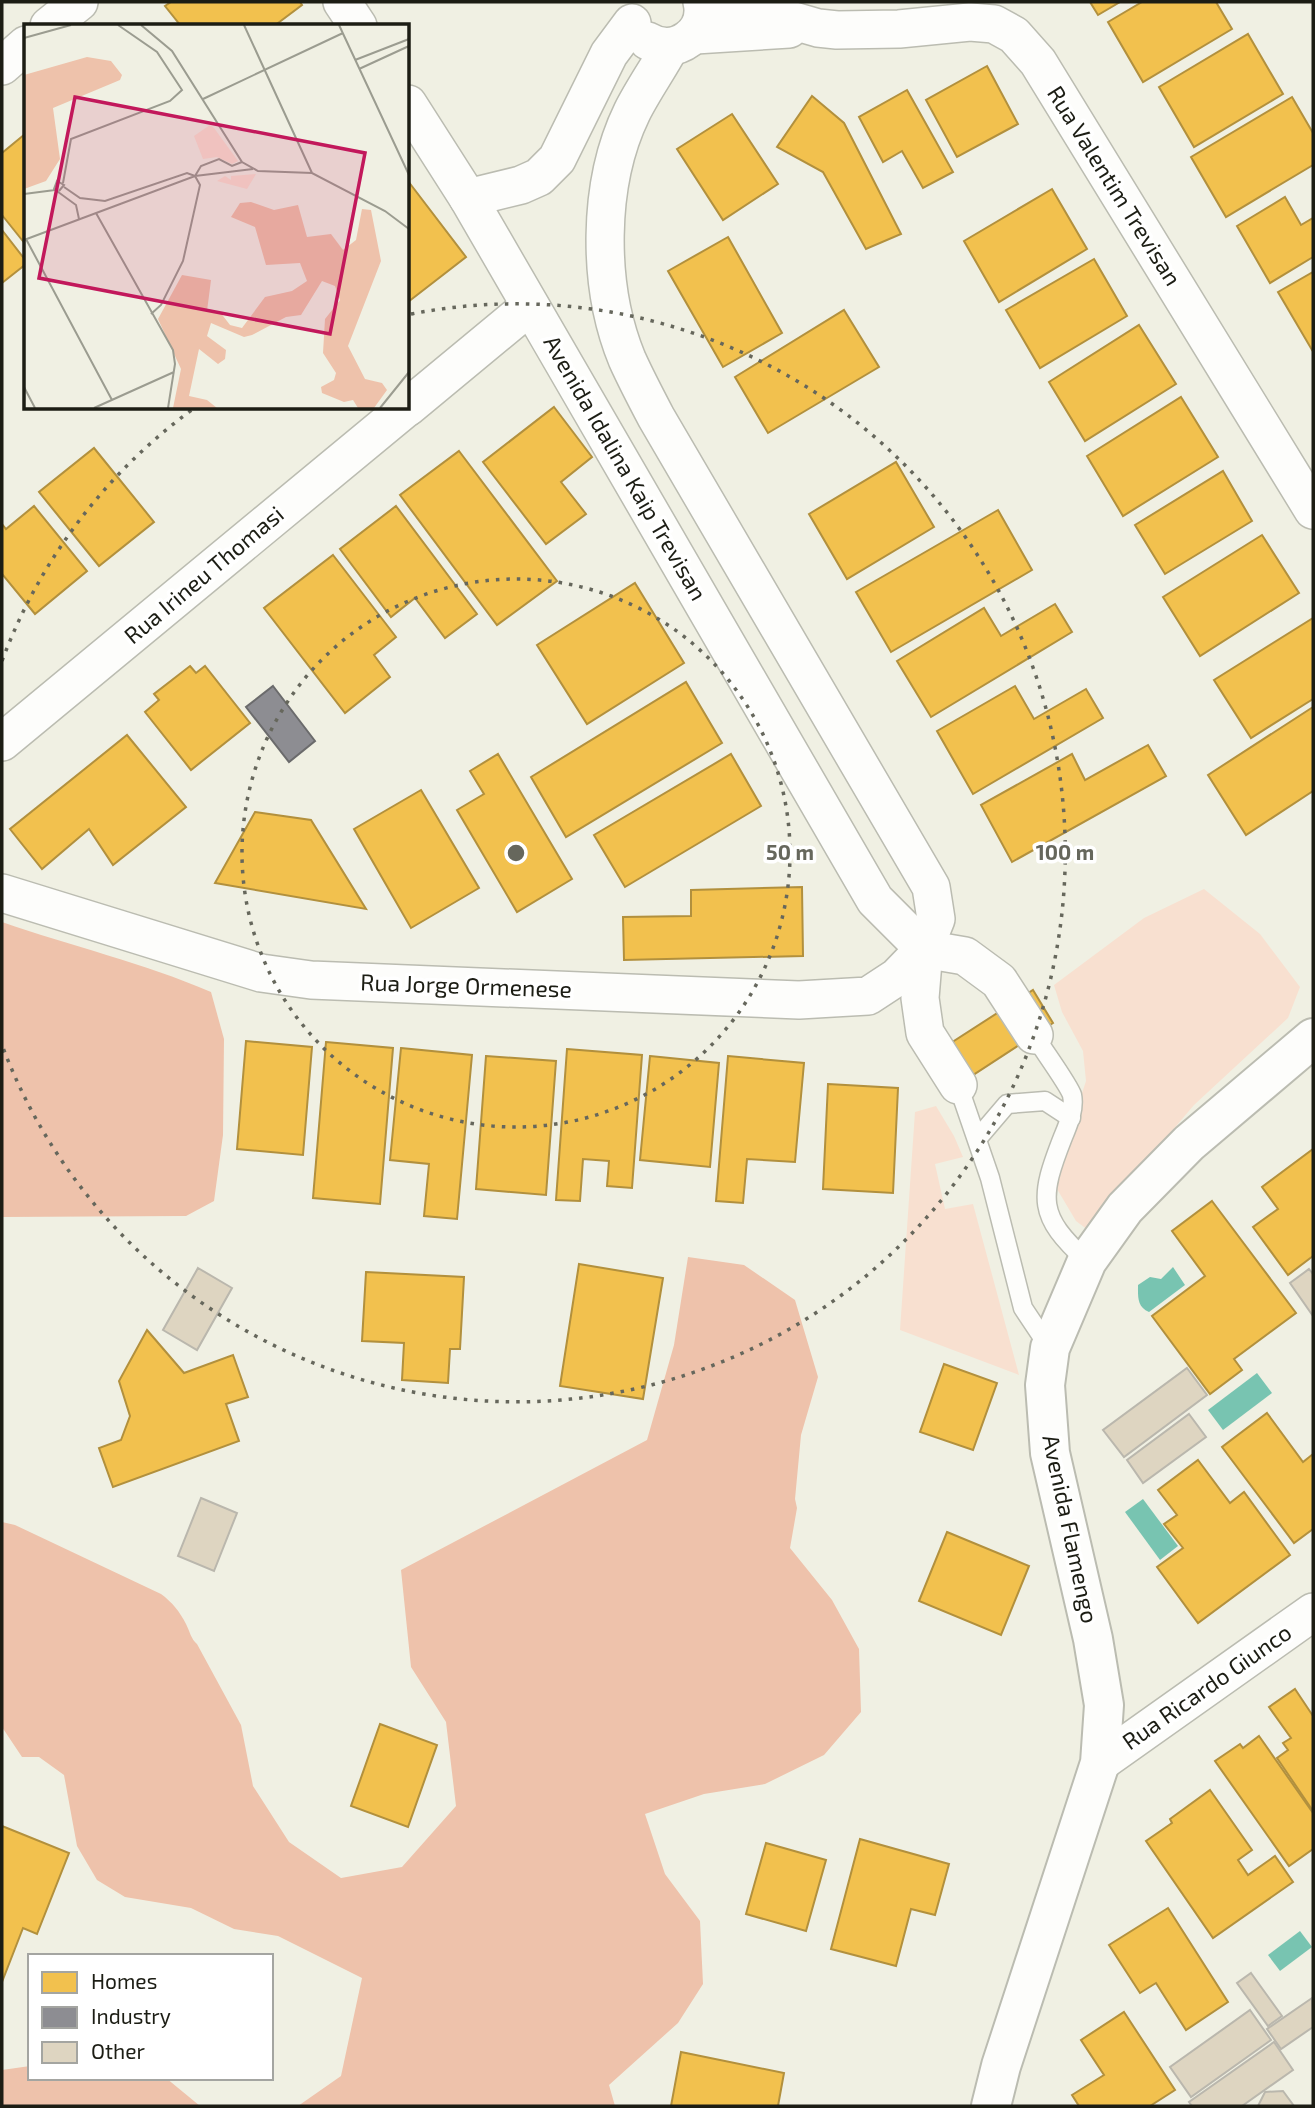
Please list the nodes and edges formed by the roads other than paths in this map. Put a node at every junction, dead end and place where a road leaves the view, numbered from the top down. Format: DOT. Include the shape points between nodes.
graph roads {
  1 [pos="79,2"];
  2 [pos="342,2"];
  3 [pos="728,2"];
  4 [pos="631,12"];
  5 [pos="52,24"];
  6 [pos="357,24"];
  7 [pos="689,28"];
  8 [pos="818,28"];
  9 [pos="24,47"];
  10 [pos="2,66"];
  11 [pos="410,107"];
  12 [pos="468,198"];
  13 [pos="530,306"];
  14 [pos="410,405"];
  15 [pos="403,410"];
  16 [pos="1313,510"];
  17 [pos="2,742"];
  18 [pos="2,893"];
  19 [pos="925,949"];
  20 [pos="1034,1035"];
  21 [pos="1313,1038"];
  22 [pos="958,1085"];
  23 [pos="1071,1118"];
  24 [pos="978,1138"];
  25 [pos="1087,1261"];
  26 [pos="1050,1348"];
  27 [pos="1313,1612"];
  28 [pos="1100,1763"];
  29 [pos="992,2106"];
  1 -- 5 [label="street"];
  2 -- 6 [label="street"];
  3 -- 8 [label="street, Rua Valentim Trevisan"];
  4 -- 7 [label="street" via="640,37 655,45"];
  4 -- 12 [label="street" via="557,159 521,185"];
  7 -- 8 [label="street, Rua Valentim Trevisan"];
  7 -- 19 [label="street" via="631,113 610,173 607,288 627,357 656,417 931,887 936,919"];
  8 -- 16 [label="street, Rua Valentim Trevisan" via="860,30 970,22 993,24 1014,35 1038,62"];
  9 -- 10 [label="street"];
  11 -- 12 [label="street, Avenida Idalina Kaip Trevisan"];
  12 -- 13 [label="street, Avenida Idalina Kaip Trevisan"];
  13 -- 14 [label="street, Rua Irineu Thomasi"];
  13 -- 19 [label="street, Avenida Idalina Kaip Trevisan" via="875,900"];
  15 -- 17 [label="street, Rua Irineu Thomasi"];
  18 -- 19 [label="street, Rua Jorge Ormenese" via="261,973 311,980 840,998 868,996 897,977"];
  19 -- 20 [label="street" via="965,956 999,981"];
  19 -- 22 [label="street" via="920,998 925,1033"];
  20 -- 23 [label="lane" via="1072,1094"];
  21 -- 25 [label="street, Avenida Flamengo" via="1155,1175"];
  22 -- 24 [label="lane"];
  23 -- 24 [label="lane" via="1045,1101 1007,1104"];
  23 -- 25 [label="lane" via="1049,1171 1045,1199 1065,1241"];
  24 -- 26 [label="lane" via="1023,1308"];
  25 -- 26 [label="street, Avenida Flamengo"];
  26 -- 28 [label="street, Avenida Flamengo" via="1045,1385 1050,1453 1104,1705"];
  27 -- 28 [label="street, Rua Ricardo Giunco"];
  28 -- 29 [label="street, Avenida Flamengo"];
}
